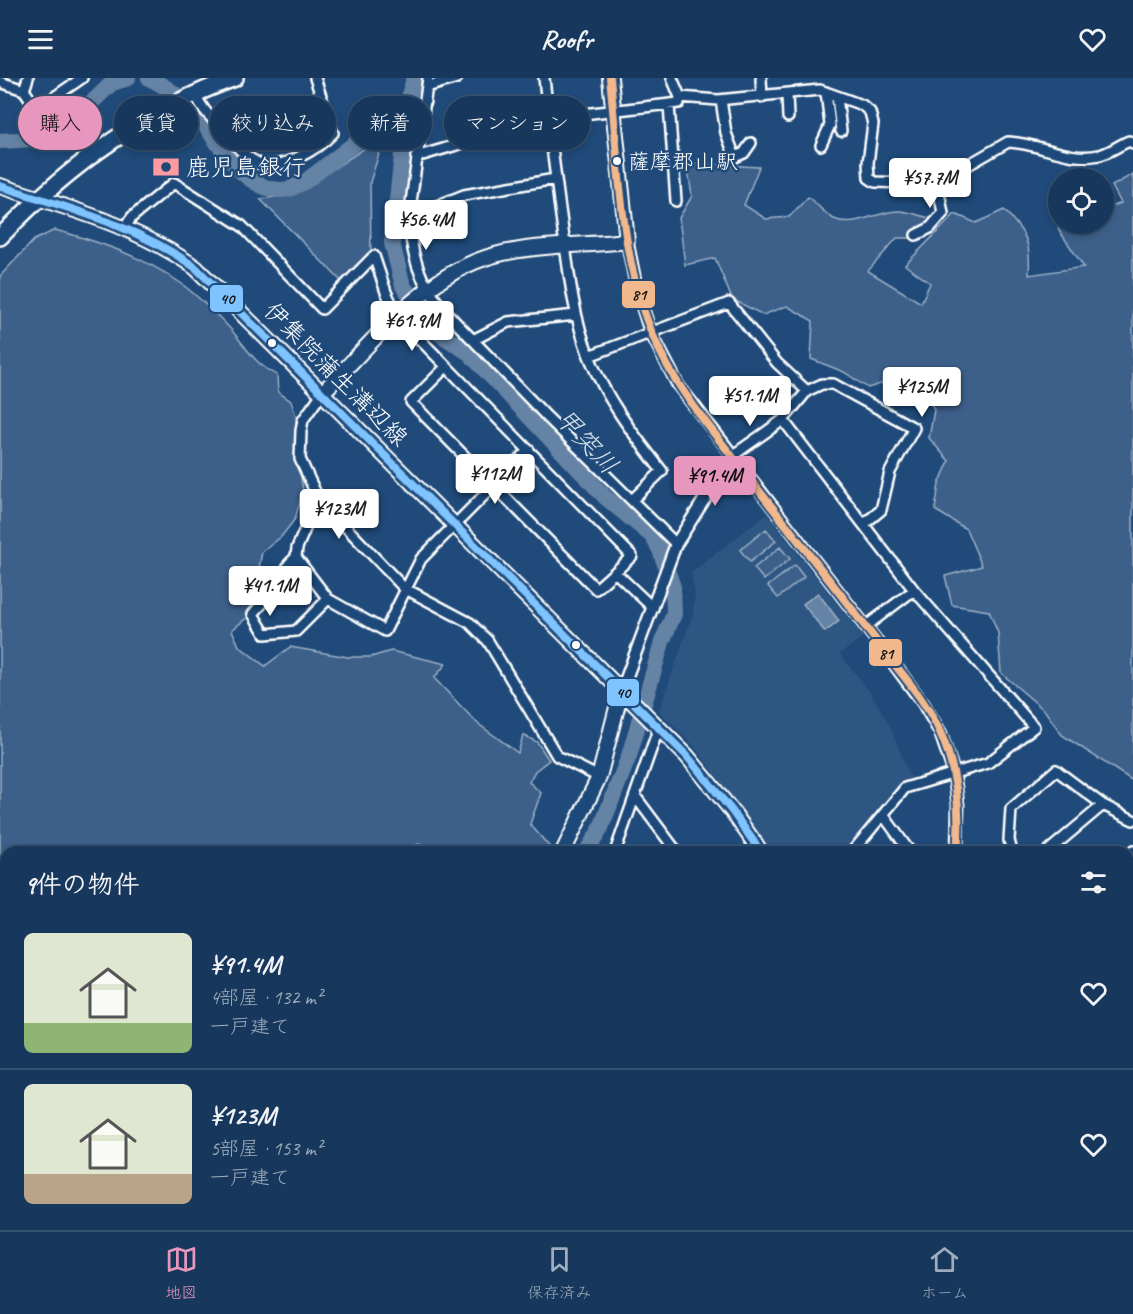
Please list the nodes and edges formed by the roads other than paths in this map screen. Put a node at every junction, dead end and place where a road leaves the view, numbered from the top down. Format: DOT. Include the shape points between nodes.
graph roads {
  1 [pos="28,78"];
  2 [pos="82,78"];
  3 [pos="235,78"];
  4 [pos="315,78"];
  5 [pos="457,78"];
  6 [pos="544,78"];
  7 [pos="610,78"];
  8 [pos="672,78"];
  9 [pos="761,78"];
  10 [pos="0,82"];
  11 [pos="428,82"];
  12 [pos="24,90"];
  13 [pos="826,92"];
  14 [pos="787,94"];
  15 [pos="194,95"];
  16 [pos="546,96"];
  17 [pos="837,96"];
  18 [pos="680,97"];
  19 [pos="762,97"];
  20 [pos="721,100"];
  21 [pos="669,105"];
  22 [pos="613,111"];
  23 [pos="590,113"];
  24 [pos="788,117"];
  25 [pos="841,131"];
  26 [pos="1133,143"];
  27 [pos="751,144"];
  28 [pos="821,145"];
  29 [pos="444,149"];
  30 [pos="552,150"];
  31 [pos="416,157"];
  32 [pos="555,179"];
  33 [pos="938,182"];
  34 [pos="0,186"];
  35 [pos="39,198"];
  36 [pos="676,201"];
  37 [pos="409,217"];
  38 [pos="125,227"];
  39 [pos="916,235"];
  40 [pos="0,237"];
  41 [pos="627,241"];
  42 [pos="565,246"];
  43 [pos="425,290"];
  44 [pos="400,315"];
  45 [pos="576,315"];
  46 [pos="650,331"];
  47 [pos="473,340"];
  48 [pos="589,356"];
  49 [pos="446,368"];
  50 [pos="807,391"];
  51 [pos="323,392"];
  52 [pos="783,420"];
  53 [pos="529,450"];
  54 [pos="732,456"];
  55 [pos="494,485"];
  56 [pos="318,498"];
  57 [pos="632,500"];
  58 [pos="864,524"];
  59 [pos="455,525"];
  60 [pos="676,544"];
  61 [pos="296,558"];
  62 [pos="615,572"];
  63 [pos="404,588"];
  64 [pos="914,590"];
  65 [pos="328,599"];
  66 [pos="653,608"];
  67 [pos="866,627"];
  68 [pos="621,692"];
  69 [pos="657,725"];
  70 [pos="954,773"];
  71 [pos="598,777"];
  72 [pos="635,796"];
  73 [pos="1103,805"];
  74 [pos="884,816"];
  75 [pos="1133,820"];
  76 [pos="566,846"];
  77 [pos="617,846"];
  78 [pos="672,846"];
  79 [pos="757,846"];
  80 [pos="857,846"];
  81 [pos="906,846"];
  82 [pos="957,846"];
  83 [pos="1010,846"];
  84 [pos="1054,846"];
  1 -- 12 [label="street"];
  2 -- 12 [label="street" via="37,109"];
  3 -- 15 [label="highway"];
  4 -- 15 [label="street" via="333,133 305,153 276,165 258,163 247,155"];
  5 -- 11 [label="street"];
  6 -- 16 [label="street"];
  7 -- 22 [label="main road"];
  8 -- 18 [label="street"];
  9 -- 19 [label="street"];
  10 -- 12 [label="street"];
  11 -- 31 [label="street"];
  13 -- 14 [label="street"];
  13 -- 17 [label="street"];
  13 -- 28 [label="street" via="830,125"];
  14 -- 19 [label="street"];
  14 -- 24 [label="street"];
  15 -- 35 [label="highway" via="116,137"];
  17 -- 25 [label="street"];
  17 -- 33 [label="street" via="870,112 873,124 869,178 875,182"];
  18 -- 20 [label="street"];
  18 -- 21 [label="street" via="679,104"];
  19 -- 20 [label="street"];
  20 -- 27 [label="street" via="726,133 735,157"];
  21 -- 22 [label="street"];
  21 -- 36 [label="street"];
  22 -- 23 [label="street"];
  22 -- 41 [label="main road"];
  26 -- 33 [label="street" via="1128,141 1102,155 1074,157 1022,142 1008,142"];
  29 -- 31 [label="street"];
  30 -- 32 [label="street"];
  31 -- 37 [label="street"];
  32 -- 37 [label="street" via="464,195"];
  32 -- 42 [label="street"];
  33 -- 39 [label="street" via="943,213 930,228"];
  34 -- 35 [label="main road, 伊集院蒲生溝辺線"];
  35 -- 38 [label="main road, 伊集院蒲生溝辺線"];
  35 -- 40 [label="highway"];
  37 -- 43 [label="street" via="410,241"];
  38 -- 44 [label="street" via="174,183 242,226 322,309 374,256"];
  38 -- 51 [label="main road, 伊集院蒲生溝辺線" via="165,246 196,268"];
  41 -- 42 [label="main road"];
  41 -- 46 [label="street"];
  42 -- 43 [label="main road" via="498,254 475,261"];
  42 -- 45 [label="street"];
  43 -- 44 [label="main road"];
  43 -- 47 [label="street"];
  44 -- 49 [label="street"];
  44 -- 51 [label="main road"];
  45 -- 47 [label="street" via="508,322"];
  45 -- 48 [label="street"];
  46 -- 48 [label="street"];
  46 -- 50 [label="street" via="729,303 777,363"];
  46 -- 54 [label="street" via="678,385"];
  47 -- 57 [label="street"];
  48 -- 57 [label="street" via="626,426 662,471"];
  49 -- 53 [label="street"];
  49 -- 55 [label="street" via="411,402"];
  50 -- 52 [label="street"];
  50 -- 58 [label="street" via="833,384 914,428 890,472 881,510"];
  51 -- 56 [label="street" via="303,420 301,431 300,459"];
  51 -- 59 [label="main road, 伊集院蒲生溝辺線"];
  52 -- 54 [label="street"];
  52 -- 58 [label="street"];
  53 -- 55 [label="street"];
  53 -- 62 [label="street" via="632,556"];
  54 -- 60 [label="street"];
  54 -- 67 [label="street"];
  55 -- 59 [label="street"];
  55 -- 62 [label="street" via="596,589"];
  56 -- 61 [label="street"];
  56 -- 63 [label="street"];
  57 -- 60 [label="street"];
  58 -- 64 [label="street"];
  59 -- 63 [label="street" via="421,559"];
  59 -- 68 [label="main road, 伊集院蒲生溝辺線"];
  60 -- 66 [label="street"];
  61 -- 65 [label="street"];
  61 -- 65 [label="street" via="253,614 265,634 296,631"];
  62 -- 66 [label="street"];
  63 -- 65 [label="street" via="385,631"];
  63 -- 71 [label="street" via="470,623 488,641 557,756"];
  64 -- 67 [label="street"];
  64 -- 70 [label="street" via="1034,727 988,763"];
  66 -- 68 [label="street"];
  67 -- 70 [label="street" via="923,703 940,732"];
  68 -- 69 [label="main road, 伊集院蒲生溝辺線"];
  68 -- 71 [label="main road"];
  69 -- 72 [label="street"];
  69 -- 79 [label="main road, 伊集院蒲生溝辺線" via="706,778"];
  70 -- 74 [label="street" via="905,788"];
  70 -- 82 [label="street"];
  71 -- 76 [label="main road"];
  72 -- 77 [label="street"];
  72 -- 78 [label="street"];
  73 -- 75 [label="street"];
  73 -- 83 [label="street" via="1056,770 1011,809"];
  73 -- 84 [label="street"];
  74 -- 80 [label="street"];
  74 -- 81 [label="street"];
}
